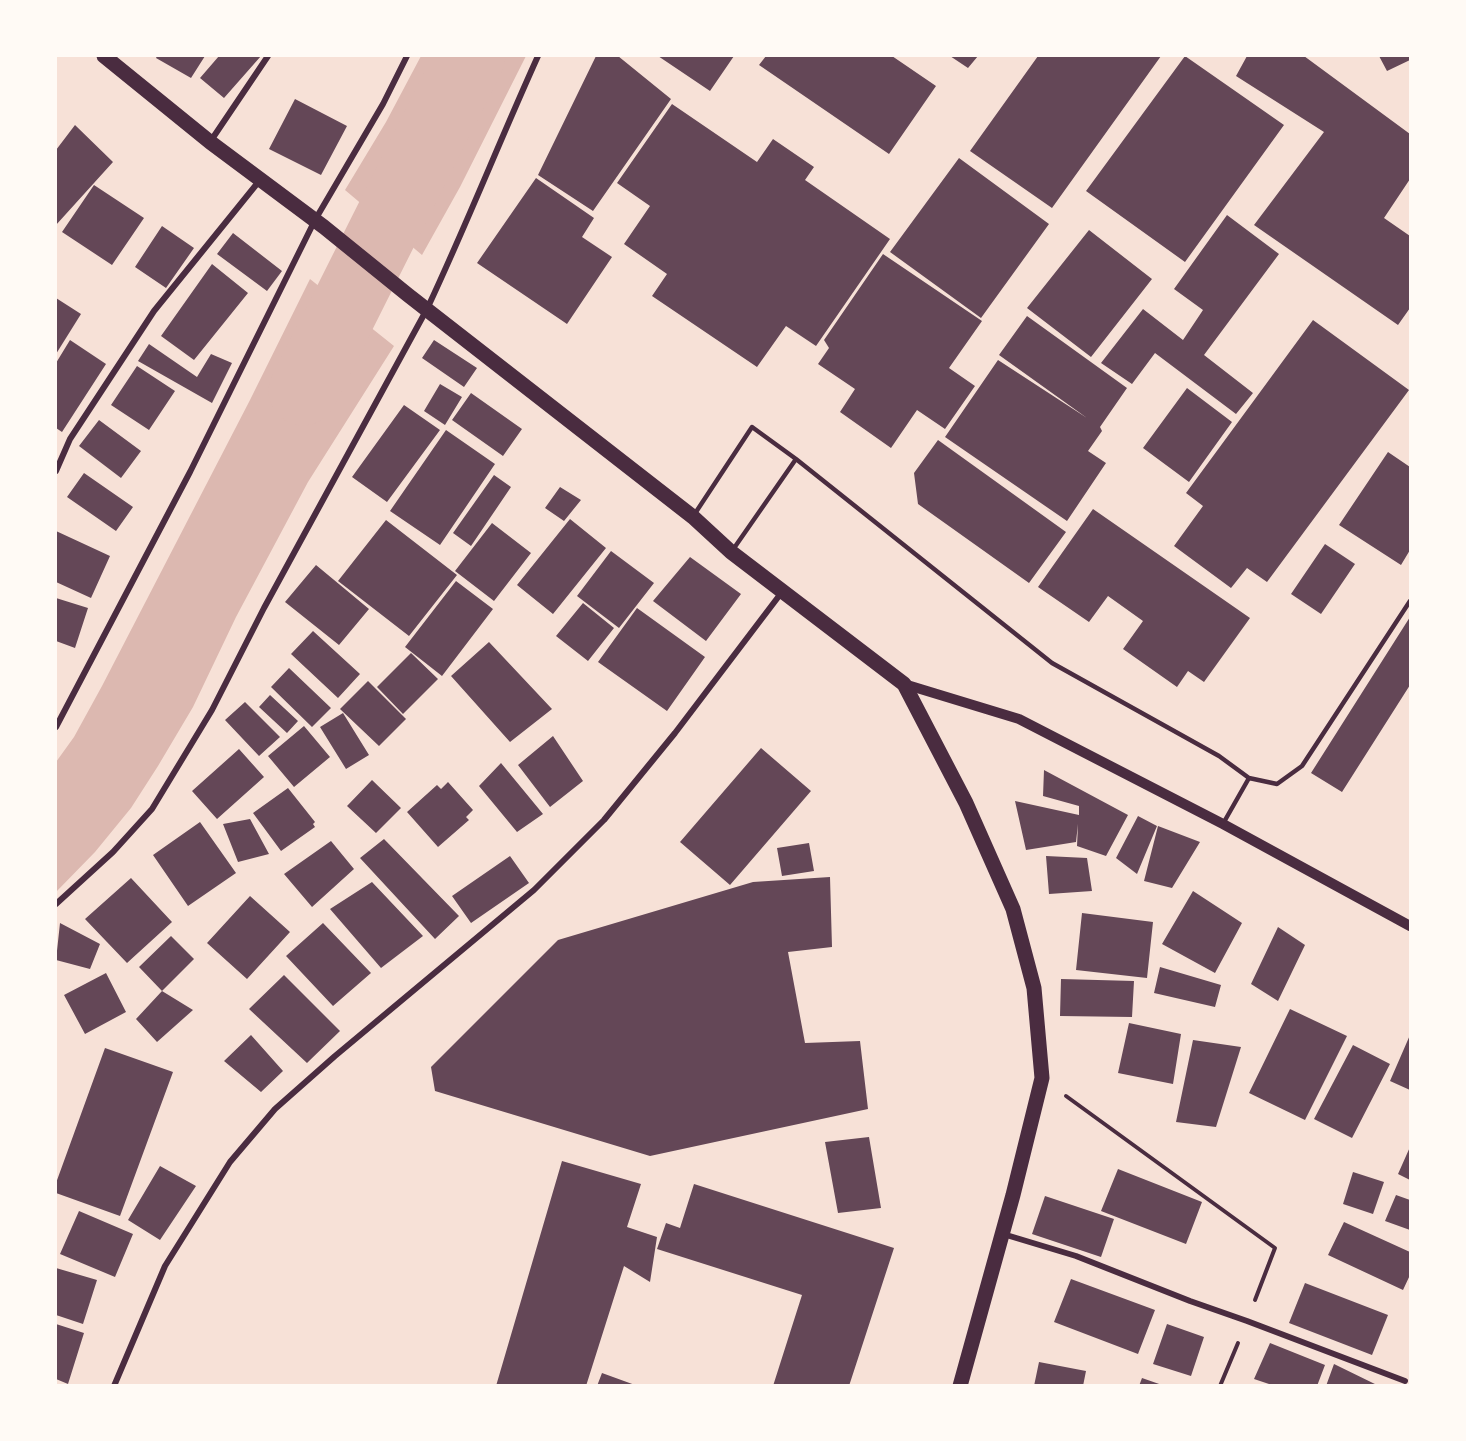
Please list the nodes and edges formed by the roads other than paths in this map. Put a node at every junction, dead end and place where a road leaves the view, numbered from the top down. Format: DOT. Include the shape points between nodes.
graph roads {
  1 [pos="104,56"];
  2 [pos="268,56"];
  3 [pos="407,56"];
  4 [pos="538,56"];
  5 [pos="210,142"];
  6 [pos="260,179"];
  7 [pos="320,224"];
  8 [pos="427,309"];
  9 [pos="796,459"];
  10 [pos="56,471"];
  11 [pos="693,517"];
  12 [pos="731,552"];
  13 [pos="782,592"];
  14 [pos="1410,601"];
  15 [pos="904,684"];
  16 [pos="56,727"];
  17 [pos="1249,778"];
  18 [pos="1223,824"];
  19 [pos="56,904"];
  20 [pos="1410,926"];
  21 [pos="1002,1234"];
  22 [pos="1405,1381"];
  23 [pos="114,1386"];
  24 [pos="960,1386"];
  1 -- 5 [label="main road"];
  2 -- 5 [label="street"];
  3 -- 7 [label="street"];
  4 -- 8 [label="street"];
  5 -- 6 [label="main road"];
  6 -- 7 [label="main road"];
  6 -- 10 [label="street" via="154,311 70,440"];
  7 -- 8 [label="main road"];
  7 -- 16 [label="street"];
  8 -- 11 [label="main road"];
  8 -- 19 [label="street" via="264,608 213,710 152,810"];
  9 -- 11 [label="lane" via="752,427"];
  9 -- 12 [label="lane"];
  9 -- 17 [label="lane" via="1052,663 1219,756"];
  11 -- 12 [label="main road"];
  12 -- 13 [label="main road"];
  13 -- 15 [label="main road"];
  13 -- 23 [label="street" via="604,820 534,890 275,1109 230,1162 165,1266"];
  14 -- 17 [label="lane" via="1302,766 1277,784"];
  15 -- 18 [label="street" via="1019,719"];
  15 -- 21 [label="main road" via="966,803 1013,909 1034,988 1042,1078"];
  17 -- 18 [label="lane"];
  18 -- 20 [label="street"];
  21 -- 22 [label="street" via="1076,1256"];
  21 -- 24 [label="main road"];
}
